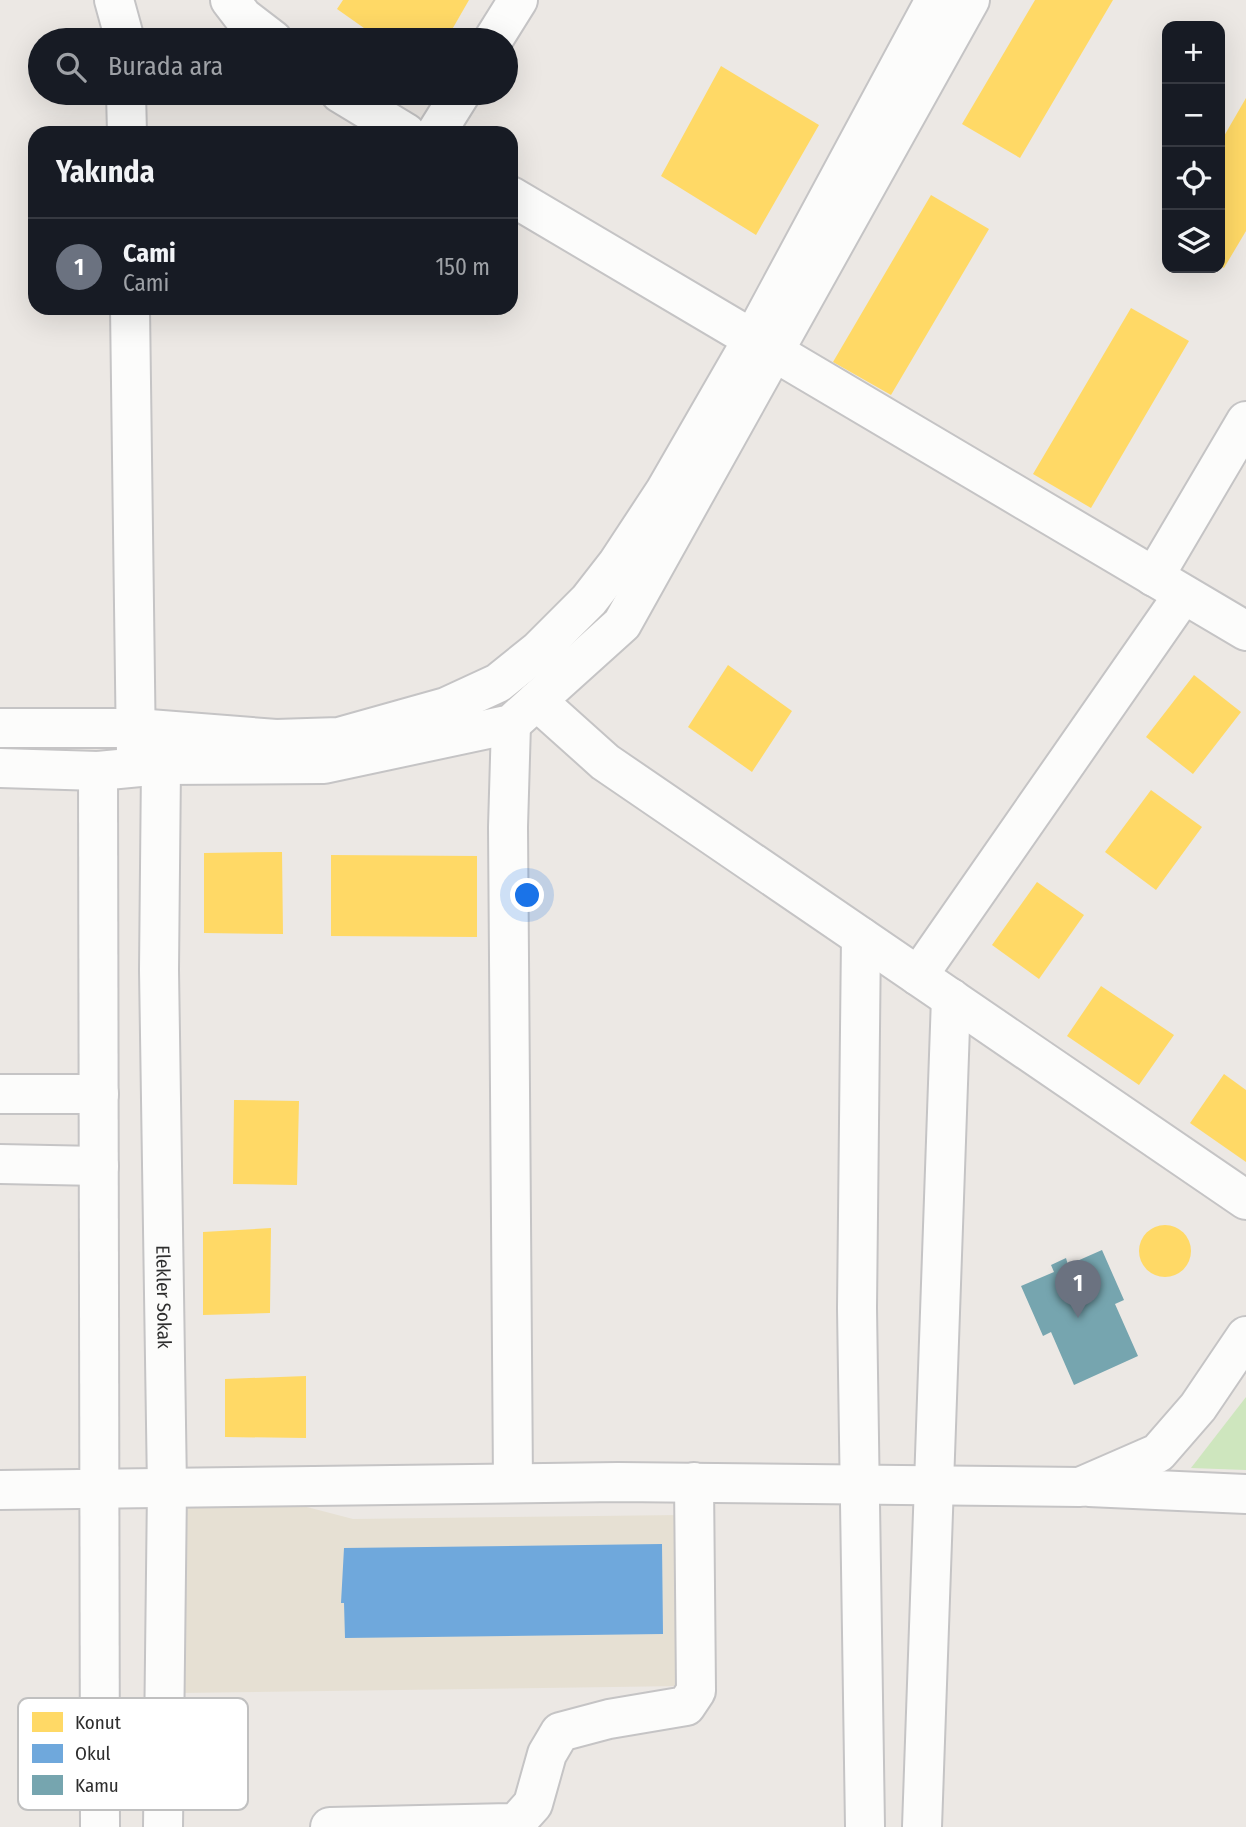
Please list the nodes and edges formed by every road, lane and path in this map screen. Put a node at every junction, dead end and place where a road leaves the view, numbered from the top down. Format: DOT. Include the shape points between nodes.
graph roads {
  1 [pos="114,0"];
  2 [pos="230,0"];
  3 [pos="518,0"];
  4 [pos="935,0"];
  5 [pos="971,0"];
  6 [pos="122,28"];
  7 [pos="257,28"];
  8 [pos="500,28"];
  9 [pos="126,105"];
  10 [pos="360,105"];
  11 [pos="454,105"];
  12 [pos="127,126"];
  13 [pos="394,126"];
  14 [pos="440,126"];
  15 [pos="518,200"];
  16 [pos="130,315"];
  17 [pos="763,347"];
  18 [pos="1246,421"];
  19 [pos="1169,586"];
  20 [pos="1246,631"];
  21 [pos="524,712"];
  22 [pos="0,728"];
  23 [pos="135,728"];
  24 [pos="149,766"];
  25 [pos="0,768"];
  26 [pos="99,771"];
  27 [pos="861,937"];
  28 [pos="918,976"];
  29 [pos="950,998"];
  30 [pos="0,1094"];
  31 [pos="99,1094"];
  32 [pos="0,1164"];
  33 [pos="99,1167"];
  34 [pos="1246,1200"];
  35 [pos="1246,1336"];
  36 [pos="694,1482"];
  37 [pos="513,1483"];
  38 [pos="859,1484"];
  39 [pos="934,1485"];
  40 [pos="1080,1487"];
  41 [pos="167,1488"];
  42 [pos="99,1489"];
  43 [pos="0,1490"];
  44 [pos="1246,1494"];
  45 [pos="100,1698"];
  46 [pos="165,1698"];
  47 [pos="516,1825"];
  48 [pos="330,1827"];
  49 [pos="865,1827"];
  50 [pos="922,1827"];
  1 -- 6 [label="street"];
  2 -- 7 [label="street"];
  3 -- 8 [label="street"];
  4 -- 17 [label="street"];
  5 -- 17 [label="street"];
  9 -- 12 [label="street"];
  10 -- 13 [label="street"];
  11 -- 14 [label="street"];
  15 -- 17 [label="street"];
  16 -- 23 [label="street, Elekler Sokak"];
  17 -- 19 [label="street"];
  17 -- 21 [label="street" via="622,624"];
  17 -- 23 [label="street" via="589,600 539,650 498,682 446,707 339,737 276,739"];
  18 -- 19 [label="street"];
  19 -- 20 [label="street"];
  19 -- 28 [label="street"];
  21 -- 24 [label="street" via="324,764"];
  21 -- 27 [label="street"];
  21 -- 37 [label="street" via="508,827"];
  22 -- 23 [label="street"];
  23 -- 24 [label="street, Elekler Sokak"];
  24 -- 26 [label="street"];
  24 -- 41 [label="street, Elekler Sokak" via="159,970"];
  25 -- 26 [label="street"];
  26 -- 31 [label="street"];
  27 -- 28 [label="street"];
  27 -- 38 [label="street"];
  28 -- 29 [label="street"];
  29 -- 34 [label="street"];
  29 -- 39 [label="street"];
  30 -- 31 [label="street"];
  31 -- 33 [label="street"];
  32 -- 33 [label="street"];
  33 -- 42 [label="street"];
  35 -- 40 [label="street" via="1198,1407 1158,1453"];
  36 -- 37 [label="street"];
  36 -- 38 [label="street"];
  36 -- 47 [label="street" via="696,1690 686,1706 559,1732 547,1754 533,1804"];
  37 -- 41 [label="street"];
  38 -- 39 [label="street"];
  38 -- 49 [label="street"];
  39 -- 40 [label="street"];
  39 -- 50 [label="street"];
  40 -- 44 [label="street"];
  41 -- 42 [label="street"];
  41 -- 46 [label="street, Elekler Sokak"];
  42 -- 43 [label="street"];
  42 -- 45 [label="street"];
  47 -- 48 [label="street"];
}
